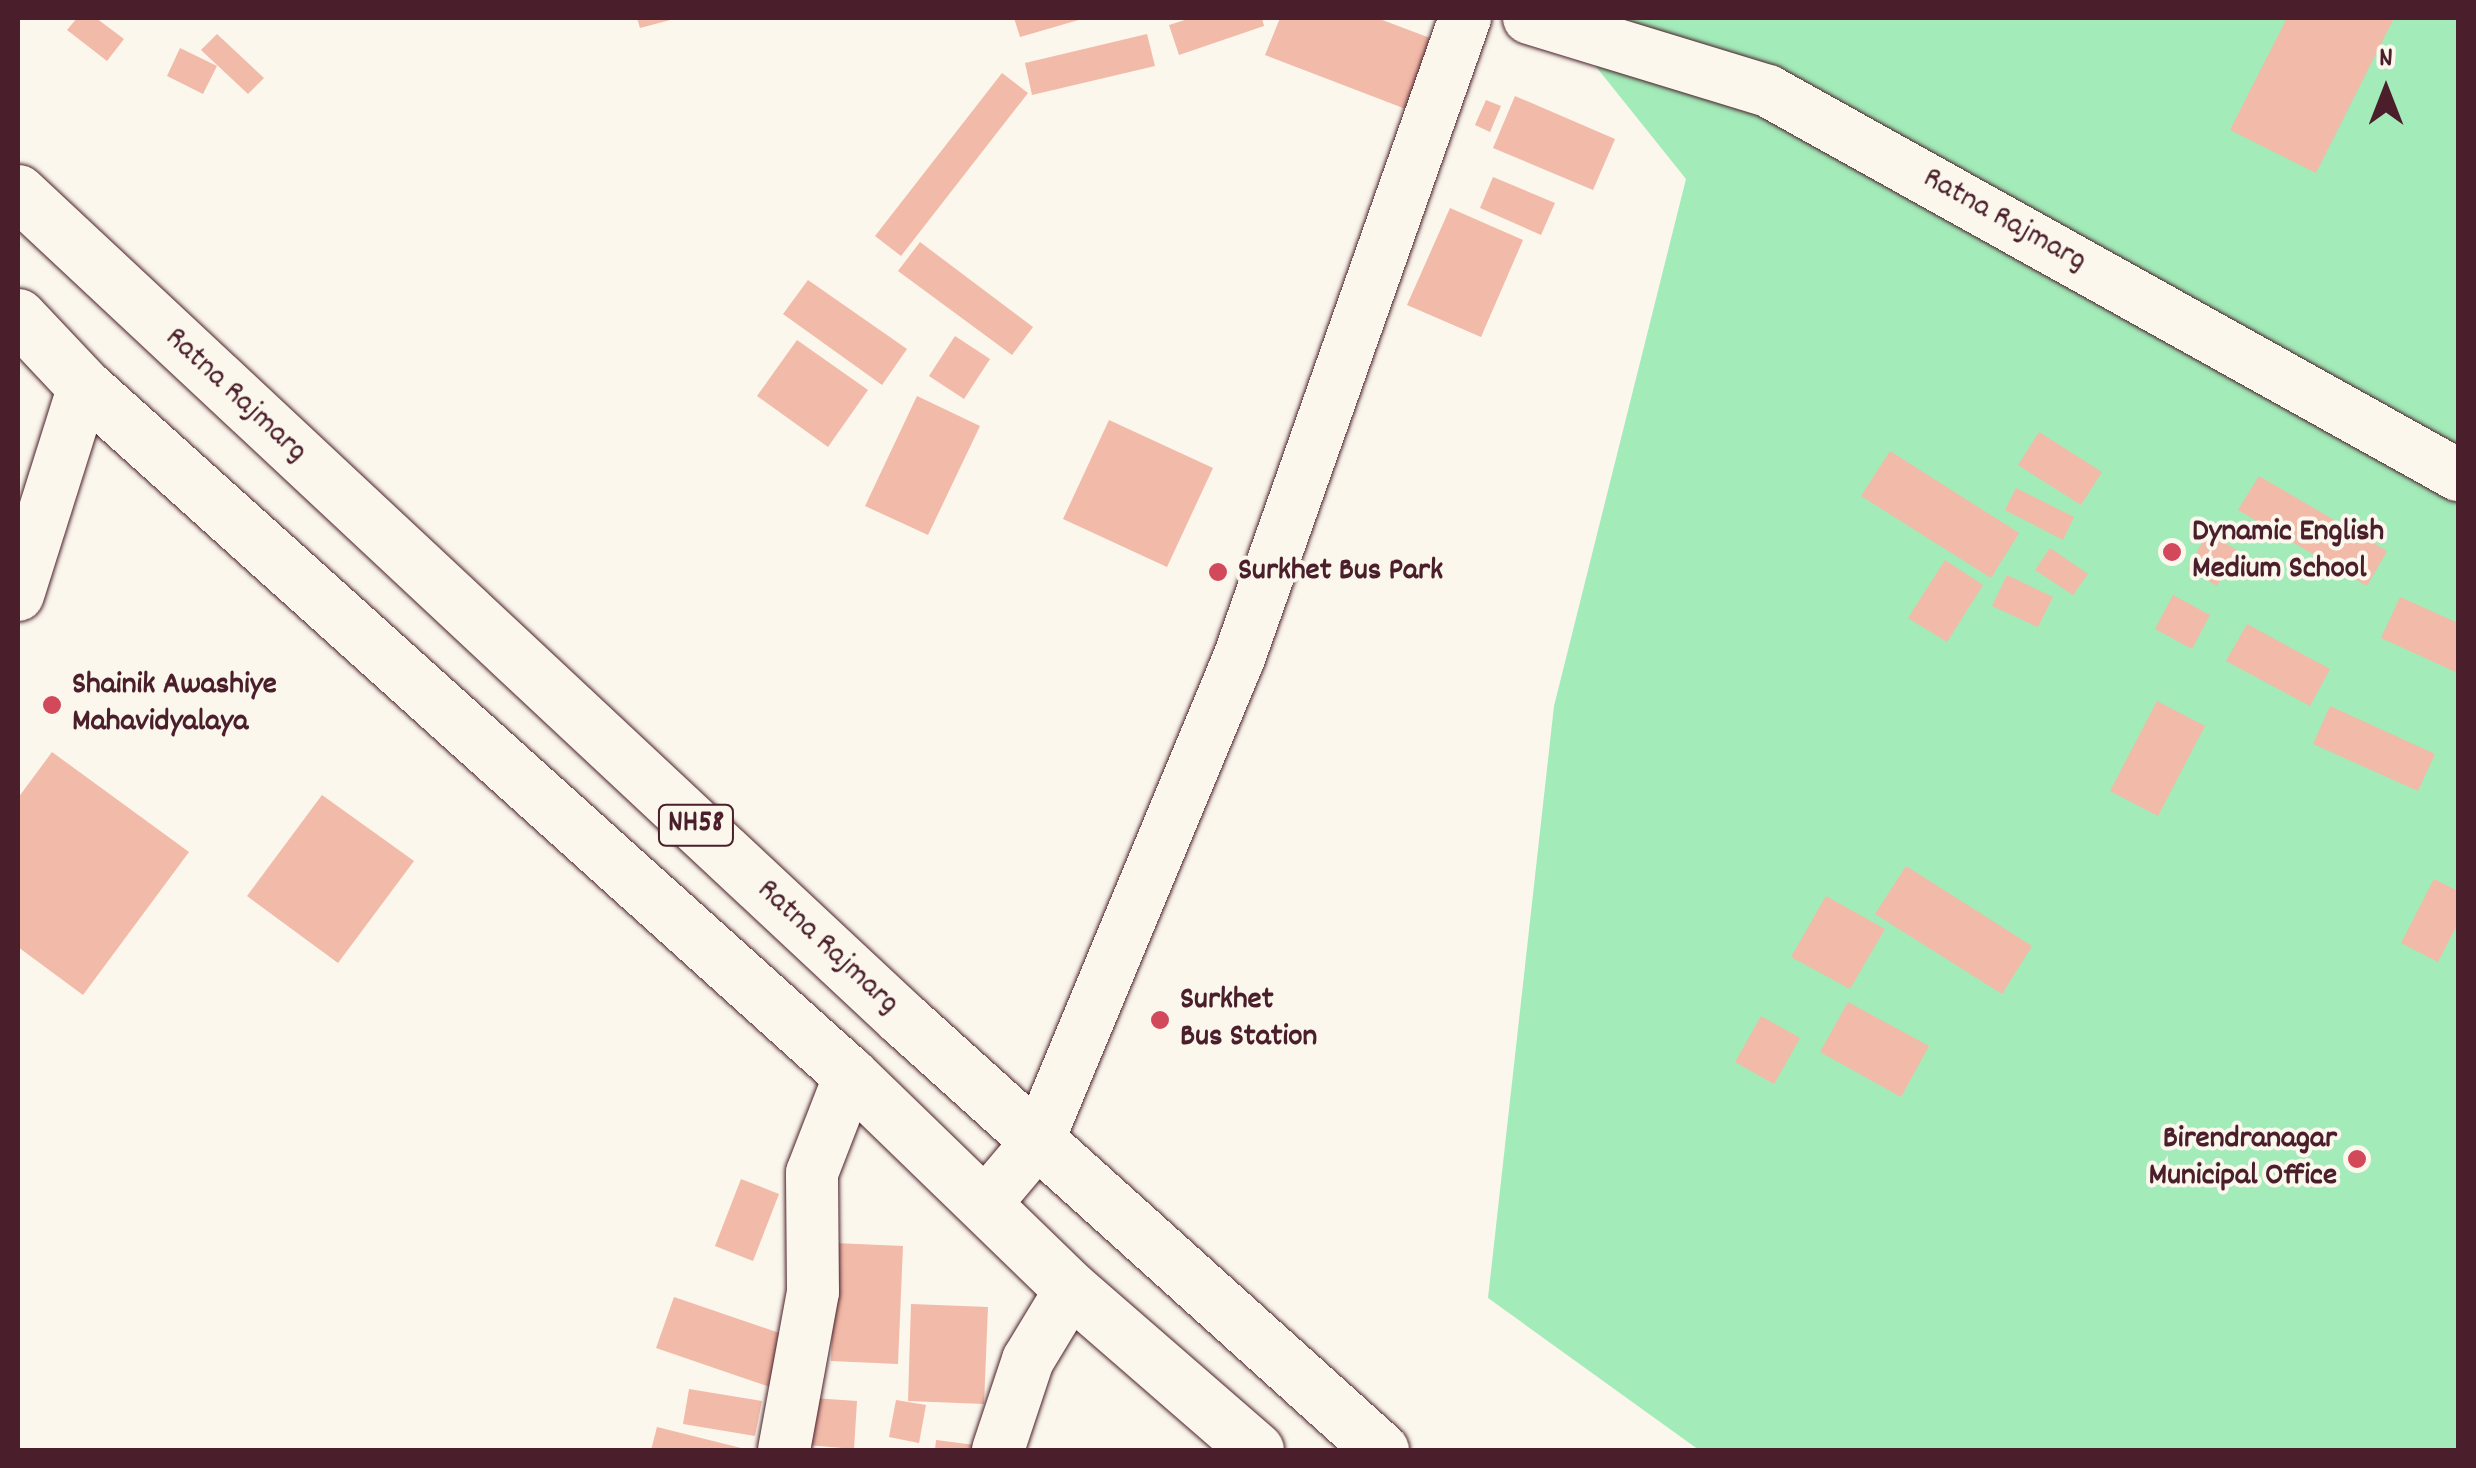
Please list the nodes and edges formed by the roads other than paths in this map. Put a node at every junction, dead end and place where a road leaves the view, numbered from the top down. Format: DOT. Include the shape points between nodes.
graph roads {
  1 [pos="1465,18"];
  2 [pos="1529,18"];
  3 [pos="18,192"];
  4 [pos="18,316"];
  5 [pos="84,386"];
  6 [pos="2458,474"];
  7 [pos="19,585"];
  8 [pos="850,1076"];
  9 [pos="1038,1142"];
  10 [pos="984,1205"];
  11 [pos="1071,1289"];
  12 [pos="784,1450"];
  13 [pos="998,1450"];
  14 [pos="1256,1450"];
  15 [pos="1381,1450"];
  1 -- 9 [label="street" via="1239,658"];
  2 -- 6 [label="street, Ratna Rajmarg" via="1768,91"];
  3 -- 9 [label="main road, Ratna Rajmarg / NH58"];
  4 -- 5 [label="main road, NH58"];
  5 -- 7 [label="street"];
  5 -- 8 [label="main road, NH58"];
  8 -- 10 [label="main road, NH58"];
  8 -- 12 [label="street" via="812,1173 813,1292"];
  9 -- 10 [label="street"];
  9 -- 15 [label="main road, Ratna Rajmarg / NH58"];
  10 -- 11 [label="main road, NH58"];
  11 -- 13 [label="street" via="1028,1360"];
  11 -- 14 [label="main road, NH58"];
}
